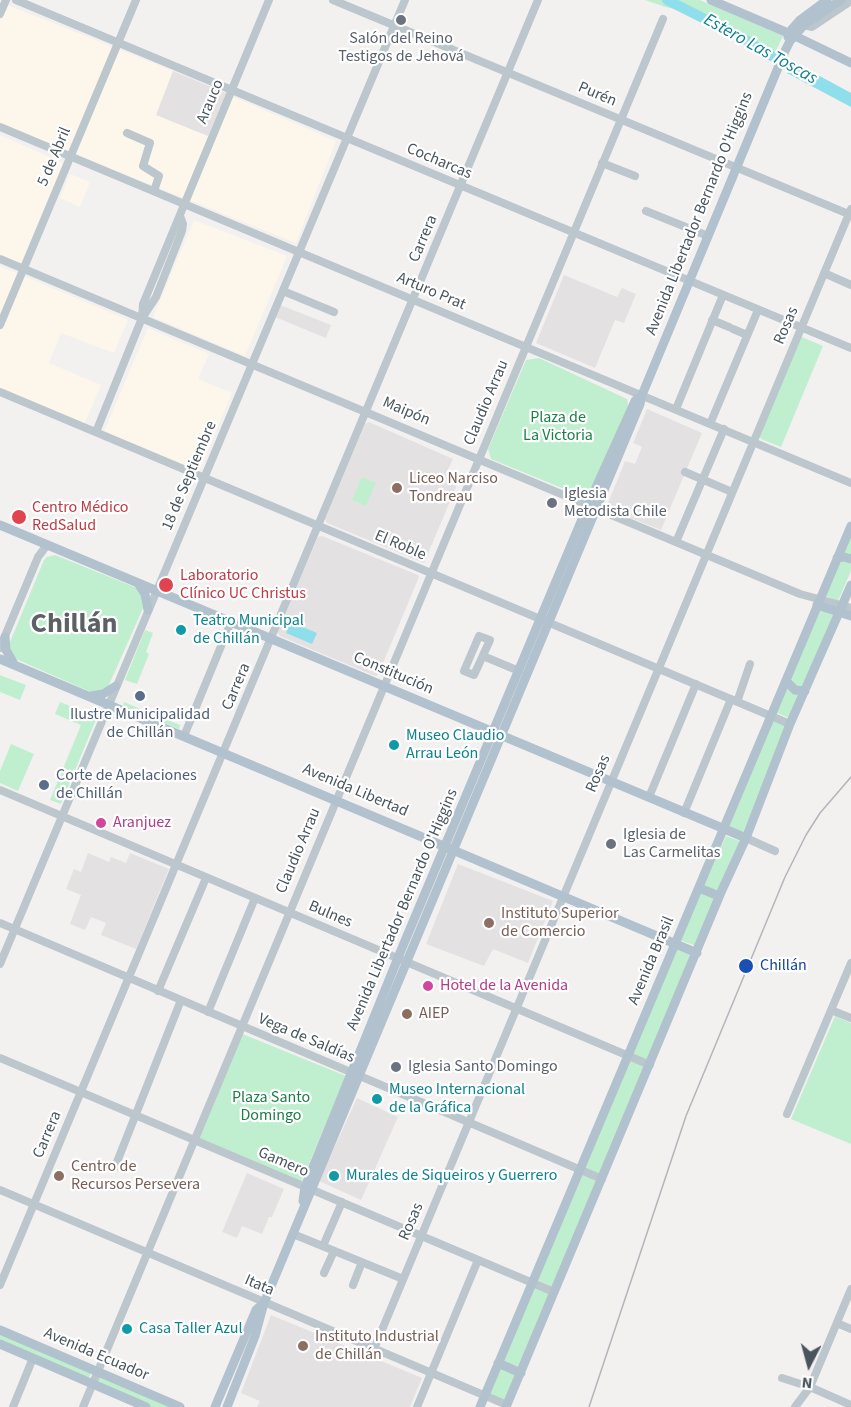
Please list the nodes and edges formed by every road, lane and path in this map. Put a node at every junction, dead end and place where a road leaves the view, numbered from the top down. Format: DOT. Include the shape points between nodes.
graph roads {
  1 [pos="6,0"];
  2 [pos="16,0"];
  3 [pos="136,0"];
  4 [pos="269,0"];
  5 [pos="333,0"];
  6 [pos="405,0"];
  7 [pos="538,0"];
  8 [pos="711,0"];
  9 [pos="827,0"];
  10 [pos="841,0"];
  11 [pos="851,1"];
  12 [pos="0,14"];
  13 [pos="663,20"];
  14 [pos="394,25"];
  15 [pos="804,26"];
  16 [pos="792,35"];
  17 [pos="118,43"];
  18 [pos="851,63"];
  19 [pos="508,73"];
  20 [pos="231,90"];
  21 [pos="620,120"];
  22 [pos="0,127"];
  23 [pos="127,133"];
  24 [pos="347,138"];
  25 [pos="70,156"];
  26 [pos="602,163"];
  27 [pos="737,168"];
  28 [pos="635,177"];
  29 [pos="461,186"];
  30 [pos="154,191"];
  31 [pos="185,204"];
  32 [pos="646,211"];
  33 [pos="850,213"];
  34 [pos="573,233"];
  35 [pos="708,236"];
  36 [pos="299,252"];
  37 [pos="0,259"];
  38 [pos="24,268"];
  39 [pos="824,273"];
  40 [pos="690,281"];
  41 [pos="851,285"];
  42 [pos="283,291"];
  43 [pos="723,295"];
  44 [pos="413,300"];
  45 [pos="758,310"];
  46 [pos="334,312"];
  47 [pos="142,318"];
  48 [pos="712,320"];
  49 [pos="0,325"];
  50 [pos="801,328"];
  51 [pos="747,335"];
  52 [pos="525,347"];
  53 [pos="851,348"];
  54 [pos="252,364"];
  55 [pos="0,392"];
  56 [pos="642,394"];
  57 [pos="676,409"];
  58 [pos="366,412"];
  59 [pos="711,424"];
  60 [pos="724,429"];
  61 [pos="96,432"];
  62 [pos="753,442"];
  63 [pos="478,459"];
  64 [pos="685,472"];
  65 [pos="204,478"];
  66 [pos="702,480"];
  67 [pos="851,483"];
  68 [pos="732,492"];
  69 [pos="592,507"];
  70 [pos="0,525"];
  71 [pos="319,526"];
  72 [pos="851,526"];
  73 [pos="676,542"];
  74 [pos="47,544"];
  75 [pos="706,554"];
  76 [pos="837,558"];
  77 [pos="851,559"];
  78 [pos="430,573"];
  79 [pos="138,583"];
  80 [pos="851,585"];
  81 [pos="156,591"];
  82 [pos="819,601"];
  83 [pos="846,604"];
  84 [pos="148,610"];
  85 [pos="851,616"];
  86 [pos="544,621"];
  87 [pos="231,622"];
  88 [pos="5,637"];
  89 [pos="272,639"];
  90 [pos="0,648"];
  91 [pos="483,656"];
  92 [pos="0,659"];
  93 [pos="750,664"];
  94 [pos="16,666"];
  95 [pos="658,668"];
  96 [pos="519,671"];
  97 [pos="786,681"];
  98 [pos="696,684"];
  99 [pos="116,686"];
  100 [pos="383,686"];
  101 [pos="805,691"];
  102 [pos="89,696"];
  103 [pos="734,700"];
  104 [pos="109,704"];
  105 [pos="771,716"];
  106 [pos="790,724"];
  107 [pos="497,734"];
  108 [pos="184,736"];
  109 [pos="224,753"];
  110 [pos="611,781"];
  111 [pos="0,790"];
  112 [pos="649,797"];
  113 [pos="336,799"];
  114 [pos="684,813"];
  115 [pos="62,816"];
  116 [pos="724,829"];
  117 [pos="746,838"];
  118 [pos="450,847"];
  119 [pos="775,850"];
  120 [pos="177,865"];
  121 [pos="206,878"];
  122 [pos="699,888"];
  123 [pos="563,895"];
  124 [pos="720,896"];
  125 [pos="255,898"];
  126 [pos="288,912"];
  127 [pos="0,923"];
  128 [pos="14,929"];
  129 [pos="676,942"];
  130 [pos="697,953"];
  131 [pos="402,961"];
  132 [pos="851,963"];
  133 [pos="0,964"];
  134 [pos="129,978"];
  135 [pos="158,991"];
  136 [pos="181,1000"];
  137 [pos="516,1009"];
  138 [pos="831,1010"];
  139 [pos="208,1012"];
  140 [pos="851,1018"];
  141 [pos="241,1026"];
  142 [pos="628,1056"];
  143 [pos="0,1058"];
  144 [pos="650,1065"];
  145 [pos="356,1074"];
  146 [pos="81,1092"];
  147 [pos="787,1114"];
  148 [pos="135,1115"];
  149 [pos="469,1122"];
  150 [pos="193,1139"];
  151 [pos="114,1167"];
  152 [pos="580,1169"];
  153 [pos="602,1179"];
  154 [pos="309,1188"];
  155 [pos="0,1190"];
  156 [pos="342,1202"];
  157 [pos="34,1205"];
  158 [pos="293,1234"];
  159 [pos="421,1236"];
  160 [pos="323,1246"];
  161 [pos="334,1251"];
  162 [pos="146,1252"];
  163 [pos="478,1260"];
  164 [pos="362,1262"];
  165 [pos="324,1273"];
  166 [pos="403,1279"];
  167 [pos="532,1283"];
  168 [pos="0,1285"];
  169 [pos="353,1285"];
  170 [pos="851,1289"];
  171 [pos="555,1292"];
  172 [pos="264,1303"];
  173 [pos="837,1323"];
  174 [pos="851,1329"];
  175 [pos="0,1330"];
  176 [pos="0,1344"];
  177 [pos="374,1349"];
  178 [pos="33,1358"];
  179 [pos="498,1363"];
  180 [pos="96,1371"];
  181 [pos="431,1373"];
  182 [pos="521,1373"];
  183 [pos="782,1378"];
  184 [pos="93,1384"];
  185 [pos="810,1387"];
  186 [pos="484,1396"];
  187 [pos="507,1406"];
  188 [pos="850,1406"];
  189 [pos="13,1407"];
  190 [pos="83,1407"];
  191 [pos="146,1407"];
  192 [pos="180,1407"];
  193 [pos="215,1407"];
  194 [pos="227,1407"];
  195 [pos="417,1407"];
  196 [pos="480,1407"];
  197 [pos="795,1407"];
  1 -- 12 [label="street"];
  2 -- 17 [label="street, Cocharcas"];
  3 -- 17 [label="street, 5 de Abril"];
  4 -- 20 [label="street, Arauco"];
  5 -- 14 [label="street, Purén"];
  6 -- 14 [label="street, 18 de Septiembre"];
  7 -- 19 [label="street, Carrera"];
  8 -- 16 [label="main road"];
  9 -- 16 [label="main road" via="800,20"];
  10 -- 15 [label="main road"];
  11 -- 15 [label="street" via="812,27"];
  13 -- 21 [label="street, Claudio Arrau"];
  14 -- 19 [label="street, Purén"];
  14 -- 24 [label="street, 18 de Septiembre"];
  15 -- 16 [label="main road"];
  16 -- 18 [label="main road"];
  16 -- 27 [label="main road, Avenida Libertador Bernardo O'Higgins"];
  17 -- 20 [label="street, Cocharcas"];
  17 -- 25 [label="street, 5 de Abril"];
  19 -- 21 [label="street, Purén"];
  19 -- 29 [label="street, Carrera"];
  20 -- 24 [label="street, Cocharcas"];
  20 -- 31 [label="street, Arauco"];
  21 -- 26 [label="street, Claudio Arrau"];
  21 -- 27 [label="street, Purén"];
  22 -- 25 [label="street, Arturo Prat"];
  23 -- 30 [label="street" via="150,142 143,166 159,176"];
  24 -- 29 [label="street, Cocharcas"];
  24 -- 36 [label="street, 18 de Septiembre"];
  25 -- 30 [label="street, Arturo Prat"];
  25 -- 38 [label="street, 5 de Abril"];
  26 -- 28 [label="street"];
  26 -- 34 [label="street, Claudio Arrau"];
  27 -- 33 [label="street, Purén"];
  27 -- 35 [label="main road, Avenida Libertador Bernardo O'Higgins"];
  29 -- 34 [label="street, Cocharcas"];
  29 -- 44 [label="street, Carrera"];
  30 -- 31 [label="street, Arturo Prat"];
  31 -- 36 [label="street, Arturo Prat"];
  31 -- 47 [label="street, Arauco" via="180,216 183,229 156,297"];
  32 -- 35 [label="street"];
  33 -- 39 [label="street, Rosas"];
  34 -- 40 [label="street, Cocharcas"];
  34 -- 52 [label="street, Claudio Arrau"];
  35 -- 40 [label="main road, Avenida Libertador Bernardo O'Higgins"];
  36 -- 42 [label="street, 18 de Septiembre"];
  36 -- 44 [label="street, Arturo Prat"];
  37 -- 38 [label="street, Maipón"];
  38 -- 47 [label="street, Maipón"];
  38 -- 49 [label="street, 5 de Abril"];
  39 -- 41 [label="street"];
  39 -- 50 [label="street, Rosas"];
  40 -- 43 [label="street, Cocharcas"];
  40 -- 56 [label="main road, Avenida Libertador Bernardo O'Higgins"];
  42 -- 46 [label="street"];
  42 -- 54 [label="street, 18 de Septiembre"];
  43 -- 45 [label="street, Cocharcas"];
  43 -- 48 [label="street"];
  44 -- 52 [label="street, Arturo Prat"];
  44 -- 58 [label="street, Carrera"];
  45 -- 50 [label="street, Cocharcas"];
  45 -- 51 [label="street"];
  47 -- 54 [label="street, Maipón"];
  47 -- 61 [label="street, Arauco"];
  48 -- 51 [label="street"];
  48 -- 57 [label="street"];
  50 -- 53 [label="street, Cocharcas"];
  50 -- 62 [label="street, Rosas"];
  51 -- 59 [label="street"];
  52 -- 56 [label="street, Arturo Prat"];
  52 -- 63 [label="street, Claudio Arrau"];
  54 -- 58 [label="street, Maipón"];
  54 -- 65 [label="street, 18 de Septiembre"];
  55 -- 61 [label="street, El Roble"];
  56 -- 57 [label="street, Arturo Prat"];
  56 -- 69 [label="main road, Avenida Libertador Bernardo O'Higgins" via="635,401"];
  57 -- 59 [label="street, Arturo Prat"];
  58 -- 63 [label="street, Maipón"];
  58 -- 71 [label="street, Carrera"];
  59 -- 60 [label="street, Arturo Prat"];
  60 -- 62 [label="street, Arturo Prat"];
  60 -- 66 [label="street"];
  61 -- 65 [label="street, El Roble"];
  62 -- 67 [label="street, Arturo Prat"];
  62 -- 68 [label="street, Rosas"];
  63 -- 69 [label="street, Maipón"];
  63 -- 78 [label="street, Claudio Arrau"];
  64 -- 66 [label="street"];
  65 -- 71 [label="street, El Roble"];
  65 -- 81 [label="street, 18 de Septiembre"];
  66 -- 68 [label="street"];
  66 -- 73 [label="street"];
  68 -- 75 [label="street, Rosas"];
  69 -- 73 [label="street, Maipón"];
  69 -- 86 [label="main road, Avenida Libertador Bernardo O'Higgins"];
  70 -- 74 [label="main road, Constitución"];
  71 -- 78 [label="street, El Roble"];
  71 -- 89 [label="street, Carrera"];
  72 -- 76 [label="main road, Avenida Brasil"];
  73 -- 75 [label="street, Maipón"];
  74 -- 79 [label="main road, Constitución"];
  74 -- 88 [label="street"];
  75 -- 82 [label="street, Maipón"];
  75 -- 95 [label="street, Rosas"];
  76 -- 77 [label="main road"];
  76 -- 82 [label="main road, Avenida Brasil"];
  78 -- 86 [label="street, El Roble"];
  78 -- 100 [label="street, Claudio Arrau"];
  79 -- 81 [label="main road, Constitución"];
  79 -- 84 [label="main road"];
  80 -- 83 [label="main road"];
  81 -- 84 [label="street, 18 de Septiembre"];
  81 -- 87 [label="main road, Constitución"];
  82 -- 83 [label="main road, Maipón"];
  82 -- 97 [label="main road, Avenida Brasil"];
  83 -- 85 [label="main road, Maipón"];
  83 -- 101 [label="main road"];
  84 -- 99 [label="street, 18 de Septiembre"];
  86 -- 95 [label="street, El Roble"];
  86 -- 96 [label="main road, Avenida Libertador Bernardo O'Higgins"];
  86 -- 107 [label="main road, Avenida Libertador Bernardo O'Higgins"];
  87 -- 89 [label="main road, Constitución"];
  87 -- 108 [label="street"];
  88 -- 90 [label="street"];
  88 -- 94 [label="main road" via="6,650"];
  89 -- 100 [label="main road, Constitución"];
  89 -- 109 [label="street, Carrera"];
  91 -- 91 [label="street" via="490,640 479,636 464,671 474,675"];
  91 -- 96 [label="street"];
  92 -- 94 [label="main road, Avenida Libertad"];
  93 -- 103 [label="street"];
  94 -- 102 [label="main road, Avenida Libertad"];
  95 -- 98 [label="street, El Roble"];
  95 -- 110 [label="street, Rosas"];
  96 -- 107 [label="main road, Avenida Libertador Bernardo O'Higgins"];
  97 -- 101 [label="main road" via="792,689"];
  97 -- 105 [label="main road, Avenida Brasil"];
  98 -- 103 [label="street, El Roble"];
  98 -- 112 [label="street"];
  99 -- 102 [label="main road"];
  99 -- 104 [label="street, 18 de Septiembre"];
  100 -- 107 [label="main road, Constitución"];
  100 -- 113 [label="street, Claudio Arrau"];
  101 -- 106 [label="main road"];
  102 -- 104 [label="main road, Avenida Libertad"];
  103 -- 105 [label="street, El Roble"];
  103 -- 114 [label="street"];
  104 -- 108 [label="main road, Avenida Libertad"];
  104 -- 115 [label="street, 18 de Septiembre"];
  105 -- 106 [label="street, El Roble"];
  105 -- 116 [label="main road, Avenida Brasil"];
  106 -- 117 [label="main road"];
  107 -- 110 [label="main road, Constitución"];
  107 -- 118 [label="main road, Avenida Libertador Bernardo O'Higgins"];
  108 -- 109 [label="main road, Avenida Libertad"];
  109 -- 113 [label="main road, Avenida Libertad"];
  109 -- 120 [label="street, Carrera"];
  110 -- 112 [label="main road, Constitución"];
  110 -- 123 [label="street, Rosas"];
  111 -- 115 [label="street, Bulnes"];
  112 -- 114 [label="main road, Constitución"];
  113 -- 118 [label="main road, Avenida Libertad"];
  113 -- 126 [label="street, Claudio Arrau"];
  114 -- 116 [label="main road, Constitución"];
  115 -- 120 [label="street, Bulnes"];
  115 -- 128 [label="street, 18 de Septiembre"];
  116 -- 117 [label="main road, Constitución"];
  116 -- 122 [label="main road, Avenida Brasil"];
  117 -- 119 [label="street, Constitución"];
  117 -- 124 [label="main road"];
  118 -- 123 [label="main road, Avenida Libertad"];
  118 -- 131 [label="main road, Avenida Libertador Bernardo O'Higgins"];
  120 -- 121 [label="street, Bulnes"];
  120 -- 134 [label="street, Carrera"];
  121 -- 125 [label="street, Bulnes"];
  121 -- 135 [label="street"];
  122 -- 124 [label="main road"];
  122 -- 129 [label="main road, Avenida Brasil"];
  123 -- 129 [label="main road, Avenida Libertad"];
  123 -- 137 [label="street, Rosas"];
  124 -- 130 [label="main road"];
  125 -- 126 [label="street, Bulnes"];
  125 -- 139 [label="street"];
  126 -- 131 [label="street, Bulnes"];
  126 -- 141 [label="street, Claudio Arrau"];
  127 -- 128 [label="street, Vega de Saldías"];
  128 -- 133 [label="street, 18 de Septiembre"];
  128 -- 134 [label="street, Vega de Saldías"];
  129 -- 130 [label="main road, Avenida Libertad"];
  129 -- 142 [label="main road, Avenida Brasil"];
  130 -- 144 [label="main road"];
  131 -- 137 [label="street, Bulnes"];
  131 -- 145 [label="main road, Avenida Libertador Bernardo O'Higgins"];
  132 -- 138 [label="street"];
  134 -- 135 [label="street, Vega de Saldías"];
  134 -- 146 [label="street, Carrera"];
  135 -- 136 [label="street, Vega de Saldías"];
  136 -- 139 [label="street, Vega de Saldías"];
  136 -- 148 [label="street"];
  137 -- 142 [label="street, Bulnes"];
  137 -- 149 [label="street, Rosas"];
  138 -- 140 [label="street"];
  138 -- 147 [label="street"];
  139 -- 141 [label="street, Vega de Saldías"];
  141 -- 145 [label="street, Vega de Saldías"];
  141 -- 150 [label="street, Claudio Arrau"];
  142 -- 144 [label="street, Bulnes"];
  142 -- 152 [label="main road, Avenida Brasil"];
  143 -- 146 [label="street, Gamero"];
  144 -- 153 [label="main road"];
  145 -- 149 [label="street, Vega de Saldías"];
  145 -- 154 [label="main road, Avenida Libertador Bernardo O'Higgins"];
  146 -- 148 [label="street, Gamero"];
  146 -- 157 [label="street, Carrera"];
  148 -- 150 [label="street, Gamero"];
  148 -- 151 [label="street"];
  149 -- 152 [label="street, Vega de Saldías"];
  149 -- 159 [label="street, Rosas"];
  150 -- 154 [label="street, Gamero"];
  150 -- 162 [label="street, Claudio Arrau"];
  152 -- 153 [label="street, Vega de Saldías"];
  152 -- 167 [label="main road, Avenida Brasil"];
  153 -- 171 [label="main road"];
  154 -- 156 [label="street, Gamero"];
  154 -- 158 [label="main road, Avenida Libertador Bernardo O'Higgins"];
  155 -- 157 [label="street, Itata"];
  156 -- 159 [label="street, Gamero"];
  156 -- 160 [label="street"];
  157 -- 162 [label="street, Itata"];
  157 -- 168 [label="street, Carrera"];
  158 -- 160 [label="street"];
  158 -- 172 [label="main road, Avenida Libertador Bernardo O'Higgins"];
  159 -- 163 [label="street, Gamero"];
  159 -- 166 [label="street, Rosas"];
  160 -- 161 [label="street"];
  161 -- 164 [label="street"];
  161 -- 165 [label="street"];
  162 -- 172 [label="street, Itata"];
  162 -- 180 [label="street, Claudio Arrau"];
  163 -- 167 [label="street, Gamero"];
  163 -- 181 [label="street"];
  164 -- 166 [label="street"];
  164 -- 169 [label="street"];
  166 -- 177 [label="street, Rosas"];
  167 -- 171 [label="street, Gamero"];
  167 -- 179 [label="main road, Avenida Brasil"];
  170 -- 173 [label="street"];
  171 -- 182 [label="main road"];
  172 -- 177 [label="street, Itata"];
  172 -- 193 [label="main road, Avenida Libertador Bernardo O'Higgins" via="256,1310"];
  172 -- 194 [label="main road, Avenida Libertador Bernardo O'Higgins" via="253,1344"];
  173 -- 174 [label="street"];
  173 -- 185 [label="street"];
  175 -- 180 [label="main road, Avenida Ecuador"];
  176 -- 178 [label="main road, Avenida Ecuador"];
  177 -- 181 [label="street, Itata"];
  178 -- 184 [label="main road, Avenida Ecuador"];
  178 -- 189 [label="street"];
  179 -- 182 [label="main road"];
  179 -- 186 [label="main road, Avenida Brasil"];
  180 -- 184 [label="street, Claudio Arrau"];
  180 -- 192 [label="main road, Avenida Ecuador"];
  181 -- 186 [label="street, Itata"];
  181 -- 195 [label="street"];
  182 -- 187 [label="main road"];
  183 -- 185 [label="street"];
  184 -- 190 [label="street, Claudio Arrau"];
  184 -- 191 [label="main road, Avenida Ecuador"];
  185 -- 188 [label="street"];
  185 -- 197 [label="street"];
  186 -- 187 [label="street, Itata"];
  186 -- 196 [label="main road, Avenida Brasil"];
}
